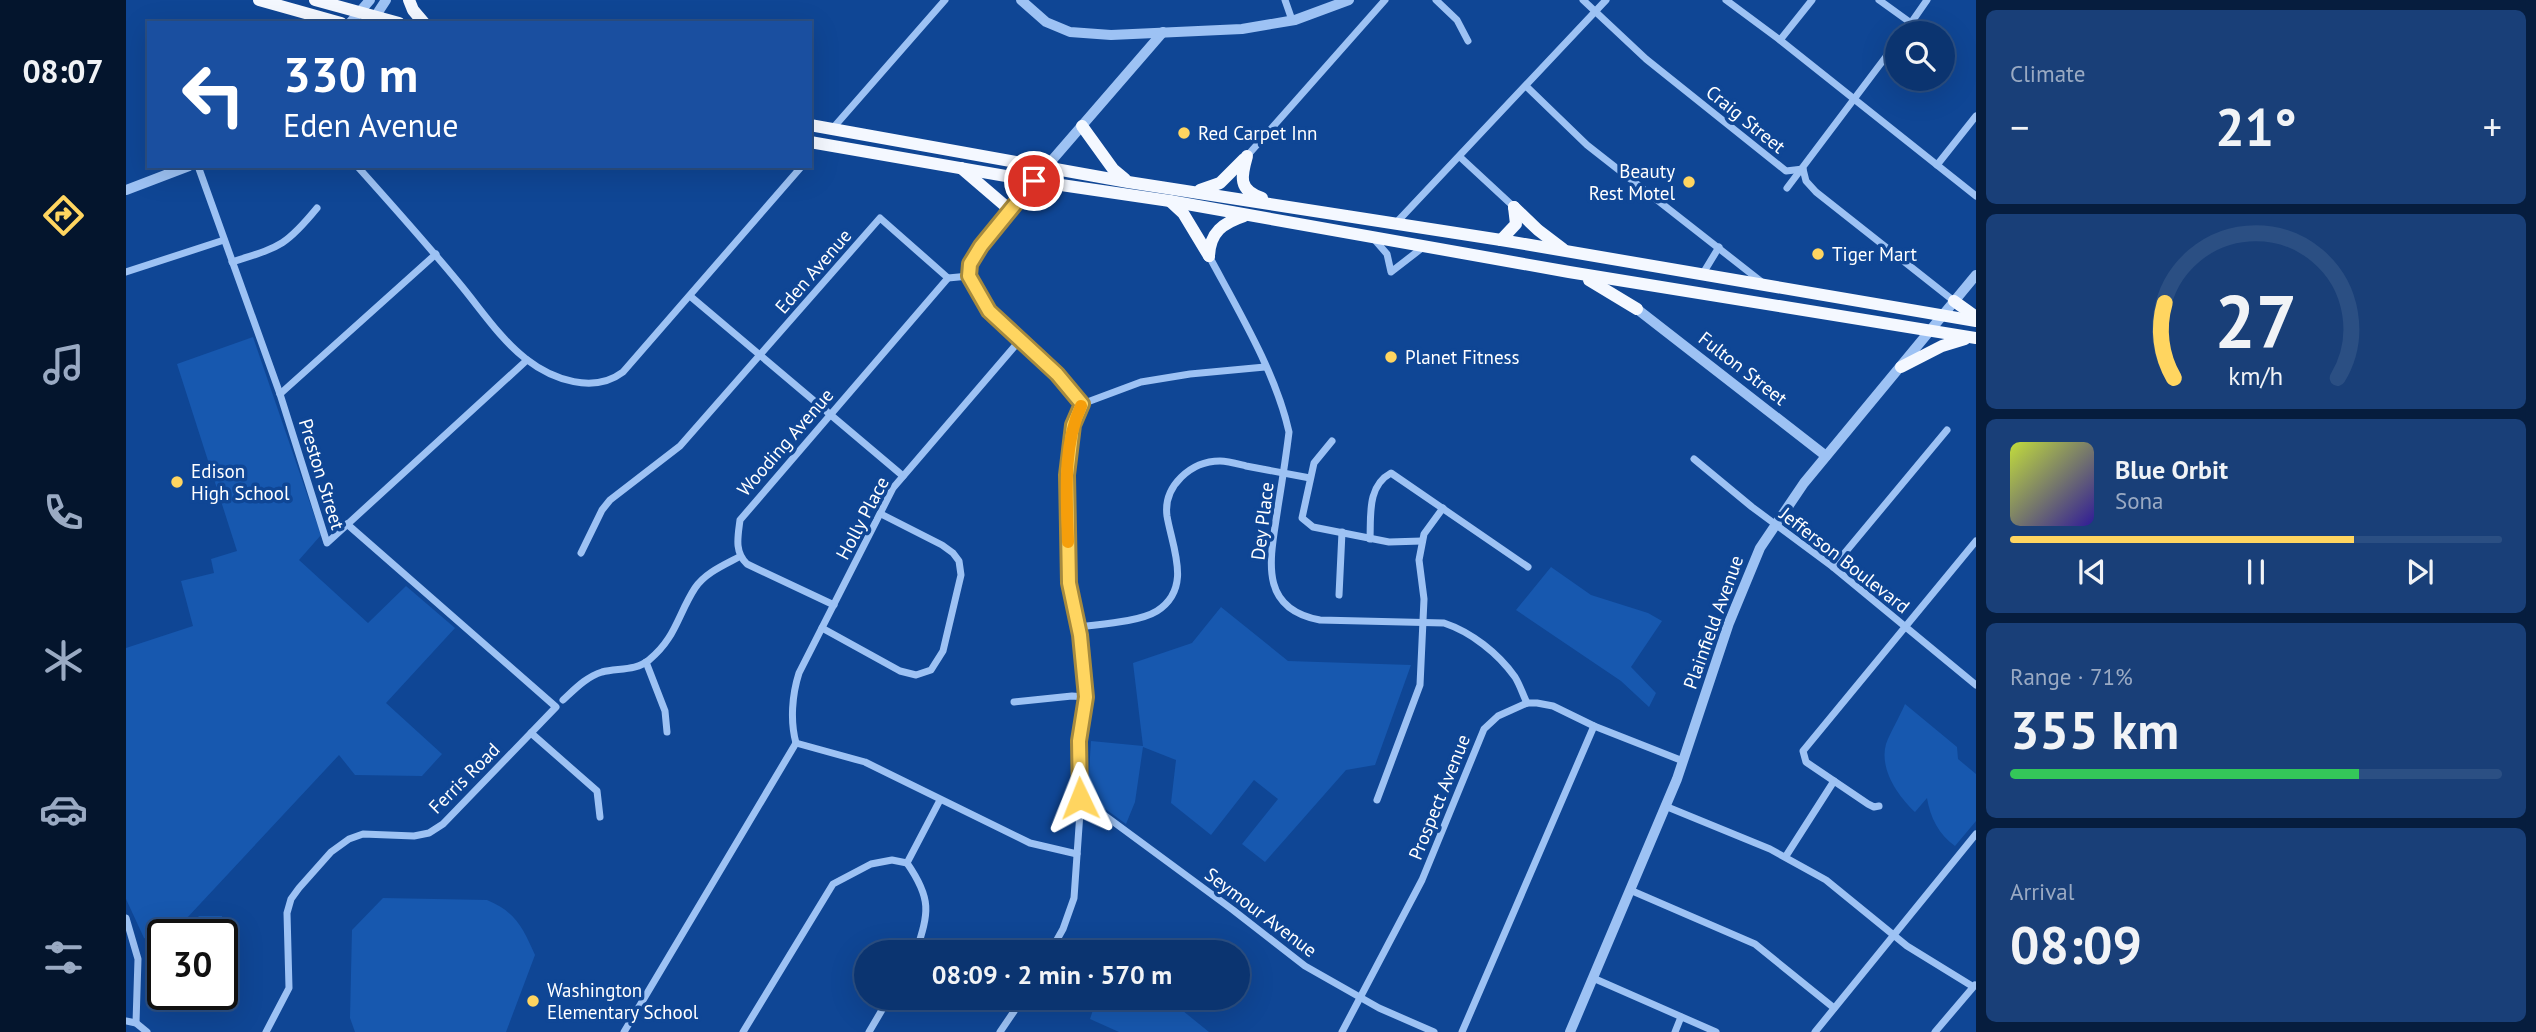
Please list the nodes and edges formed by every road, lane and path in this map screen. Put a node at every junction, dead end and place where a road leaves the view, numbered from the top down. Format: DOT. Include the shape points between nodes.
graph roads {
  1 [pos="259,0"];
  2 [pos="370,0"];
  3 [pos="386,0"];
  4 [pos="409,0"];
  5 [pos="945,0"];
  6 [pos="1021,0"];
  7 [pos="1285,0"];
  8 [pos="1349,0"];
  9 [pos="1385,0"];
  10 [pos="1436,0"];
  11 [pos="1583,0"];
  12 [pos="1606,0"];
  13 [pos="1726,0"];
  14 [pos="1812,0"];
  15 [pos="1879,0"];
  16 [pos="1927,0"];
  17 [pos="322,1"];
  18 [pos="294,10"];
  19 [pos="1596,11"];
  20 [pos="360,12"];
  21 [pos="373,20"];
  22 [pos="1293,20"];
  23 [pos="303,21"];
  24 [pos="334,21"];
  25 [pos="352,21"];
  26 [pos="422,21"];
  27 [pos="1909,21"];
  28 [pos="1913,21"];
  29 [pos="1163,32"];
  30 [pos="1780,40"];
  31 [pos="1468,41"];
  32 [pos="1885,58"];
  33 [pos="1526,86"];
  34 [pos="1854,100"];
  35 [pos="1976,116"];
  36 [pos="812,125"];
  37 [pos="1082,126"];
  38 [pos="833,128"];
  39 [pos="812,143"];
  40 [pos="1247,156"];
  41 [pos="1460,157"];
  42 [pos="1937,166"];
  43 [pos="1045,167"];
  44 [pos="184,168"];
  45 [pos="199,168"];
  46 [pos="359,168"];
  47 [pos="800,168"];
  48 [pos="961,168"];
  49 [pos="1802,169"];
  50 [pos="1034,181"];
  51 [pos="1128,182"];
  52 [pos="1787,188"];
  53 [pos="126,190"];
  54 [pos="1195,192"];
  55 [pos="1976,196"];
  56 [pos="1170,201"];
  57 [pos="1514,207"];
  58 [pos="317,208"];
  59 [pos="1296,208"];
  60 [pos="1010,210"];
  61 [pos="1245,215"];
  62 [pos="1396,223"];
  63 [pos="1370,237"];
  64 [pos="224,240"];
  65 [pos="1501,240"];
  66 [pos="1426,247"];
  67 [pos="1719,247"];
  68 [pos="436,254"];
  69 [pos="1209,256"];
  70 [pos="1594,256"];
  71 [pos="232,262"];
  72 [pos="126,272"];
  73 [pos="1569,272"];
  74 [pos="1702,275"];
  75 [pos="1976,275"];
  76 [pos="969,276"];
  77 [pos="948,278"];
  78 [pos="1645,285"];
  79 [pos="1766,286"];
  80 [pos="690,296"];
  81 [pos="1954,302"];
  82 [pos="1637,309"];
  83 [pos="1942,316"];
  84 [pos="1976,319"];
  85 [pos="1929,331"];
  86 [pos="1973,338"];
  87 [pos="1021,339"];
  88 [pos="761,356"];
  89 [pos="527,360"];
  90 [pos="1901,366"];
  91 [pos="1265,367"];
  92 [pos="280,394"];
  93 [pos="1082,404"];
  94 [pos="831,416"];
  95 [pos="1947,430"];
  96 [pos="1332,441"];
  97 [pos="1826,456"];
  98 [pos="1694,460"];
  99 [pos="1284,473"];
  100 [pos="903,476"];
  101 [pos="1310,478"];
  102 [pos="1443,508"];
  103 [pos="881,514"];
  104 [pos="347,524"];
  105 [pos="1776,524"];
  106 [pos="1342,532"];
  107 [pos="1370,539"];
  108 [pos="1422,541"];
  109 [pos="1976,541"];
  110 [pos="582,553"];
  111 [pos="739,557"];
  112 [pos="1528,567"];
  113 [pos="1833,567"];
  114 [pos="1339,596"];
  115 [pos="834,605"];
  116 [pos="1422,622"];
  117 [pos="1079,627"];
  118 [pos="822,628"];
  119 [pos="1905,628"];
  120 [pos="646,662"];
  121 [pos="1976,685"];
  122 [pos="1086,697"];
  123 [pos="563,701"];
  124 [pos="1014,702"];
  125 [pos="1527,703"];
  126 [pos="556,707"];
  127 [pos="1594,726"];
  128 [pos="667,732"];
  129 [pos="531,733"];
  130 [pos="796,743"];
  131 [pos="1683,761"];
  132 [pos="1834,781"];
  133 [pos="1080,798"];
  134 [pos="940,800"];
  135 [pos="1377,800"];
  136 [pos="1665,806"];
  137 [pos="1880,806"];
  138 [pos="600,817"];
  139 [pos="1976,834"];
  140 [pos="1077,853"];
  141 [pos="1786,856"];
  142 [pos="907,863"];
  143 [pos="1630,890"];
  144 [pos="126,918"];
  145 [pos="1894,934"];
  146 [pos="920,940"];
  147 [pos="1057,940"];
  148 [pos="1593,978"];
  149 [pos="1974,985"];
  150 [pos="1359,997"];
  151 [pos="1834,1008"];
  152 [pos="882,1010"];
  153 [pos="1015,1010"];
  154 [pos="1681,1017"];
  155 [pos="126,1021"];
  156 [pos="136,1023"];
  157 [pos="147,1032"];
  158 [pos="266,1032"];
  159 [pos="624,1032"];
  160 [pos="743,1032"];
  161 [pos="869,1032"];
  162 [pos="1000,1032"];
  163 [pos="1342,1032"];
  164 [pos="1434,1032"];
  165 [pos="1462,1032"];
  166 [pos="1570,1032"];
  167 [pos="1675,1032"];
  168 [pos="1716,1032"];
  169 [pos="1815,1032"];
  170 [pos="1935,1032"];
  1 -- 18 [label="highway"];
  2 -- 20 [label="street"];
  3 -- 21 [label="street"];
  4 -- 26 [label="highway"];
  5 -- 38 [label="street"];
  6 -- 29 [label="street" via="1046,22 1070,32"];
  7 -- 22 [label="street"];
  8 -- 22 [label="street"];
  9 -- 40 [label="street"];
  10 -- 31 [label="street" via="1457,20"];
  11 -- 19 [label="street, Craig Street"];
  12 -- 19 [label="street"];
  13 -- 30 [label="street"];
  14 -- 30 [label="street"];
  15 -- 27 [label="street"];
  16 -- 28 [label="street"];
  17 -- 20 [label="highway"];
  18 -- 23 [label="highway"];
  18 -- 24 [label="highway"];
  19 -- 33 [label="street"];
  19 -- 49 [label="street, Craig Street" via="1646,59 1786,171"];
  20 -- 21 [label="highway"];
  20 -- 25 [label="street"];
  22 -- 29 [label="street" via="1242,29"];
  29 -- 37 [label="street"];
  30 -- 34 [label="street"];
  32 -- 34 [label="street"];
  33 -- 41 [label="street"];
  33 -- 67 [label="street" via="1587,145"];
  34 -- 42 [label="street"];
  34 -- 49 [label="street"];
  35 -- 42 [label="street"];
  36 -- 38 [label="highway"];
  37 -- 43 [label="street"];
  37 -- 51 [label="highway"];
  38 -- 43 [label="highway"];
  39 -- 48 [label="highway"];
  40 -- 54 [label="highway" via="1220,183"];
  40 -- 59 [label="highway" via="1241,175 1251,193"];
  41 -- 57 [label="street"];
  41 -- 62 [label="street"];
  42 -- 55 [label="street"];
  43 -- 50 [label="street"];
  43 -- 51 [label="highway"];
  44 -- 53 [label="street"];
  45 -- 64 [label="street, Preston Street"];
  46 -- 68 [label="street"];
  47 -- 80 [label="street"];
  48 -- 50 [label="highway"];
  48 -- 60 [label="highway"];
  49 -- 52 [label="street"];
  49 -- 81 [label="street, Craig Street" via="1816,192"];
  50 -- 56 [label="highway"];
  50 -- 60 [label="street"];
  51 -- 54 [label="highway"];
  54 -- 59 [label="highway"];
  56 -- 61 [label="highway"];
  56 -- 69 [label="highway" via="1183,213"];
  57 -- 65 [label="highway" via="1516,224"];
  57 -- 70 [label="highway" via="1560,248"];
  58 -- 71 [label="street" via="285,243"];
  59 -- 62 [label="highway"];
  60 -- 76 [label="street" via="981,246 970,264"];
  61 -- 63 [label="highway"];
  61 -- 69 [label="highway" via="1217,230"];
  62 -- 65 [label="highway"];
  63 -- 66 [label="highway"];
  63 -- 66 [label="street" via="1385,249 1391,272"];
  64 -- 71 [label="street, Preston Street"];
  64 -- 72 [label="street"];
  65 -- 70 [label="highway"];
  66 -- 73 [label="highway"];
  67 -- 74 [label="street"];
  67 -- 79 [label="street"];
  68 -- 89 [label="street"];
  68 -- 92 [label="street"];
  69 -- 91 [label="street, Dey Place"];
  70 -- 74 [label="highway"];
  71 -- 92 [label="street, Preston Street"];
  73 -- 78 [label="highway"];
  73 -- 82 [label="highway" via="1597,283"];
  74 -- 79 [label="highway"];
  75 -- 81 [label="street, Plainfield Avenue"];
  76 -- 77 [label="street"];
  76 -- 87 [label="street" via="989,311"];
  77 -- 88 [label="street, Eden Avenue" via="880,218"];
  77 -- 94 [label="street, Wooding Avenue"];
  78 -- 82 [label="highway" via="1632,294"];
  78 -- 85 [label="highway"];
  79 -- 83 [label="highway"];
  80 -- 88 [label="street"];
  80 -- 89 [label="street" via="612,381 578,383"];
  81 -- 83 [label="street, Plainfield Avenue"];
  81 -- 84 [label="highway"];
  82 -- 97 [label="street, Fulton Street"];
  83 -- 84 [label="highway"];
  83 -- 85 [label="street, Plainfield Avenue"];
  85 -- 86 [label="highway"];
  85 -- 90 [label="street, Plainfield Avenue"];
  86 -- 90 [label="highway" via="1942,345"];
  87 -- 93 [label="street"];
  87 -- 100 [label="street, Holly Place"];
  88 -- 94 [label="street"];
  88 -- 110 [label="street, Eden Avenue" via="680,446 610,500"];
  89 -- 104 [label="street"];
  90 -- 97 [label="street, Plainfield Avenue"];
  91 -- 93 [label="street" via="1141,382"];
  91 -- 99 [label="street, Dey Place" via="1277,389 1289,432"];
  92 -- 104 [label="street, Preston Street" via="327,543"];
  93 -- 117 [label="street" via="1073,425 1067,475 1069,583"];
  94 -- 100 [label="street"];
  94 -- 111 [label="street, Wooding Avenue" via="740,520"];
  95 -- 113 [label="street"];
  96 -- 101 [label="street" via="1314,463"];
  97 -- 105 [label="street, Plainfield Avenue"];
  98 -- 105 [label="street, Jefferson Boulevard"];
  99 -- 101 [label="street"];
  99 -- 116 [label="street, Dey Place" via="1270,563 1283,604 1302,617 1320,620"];
  99 -- 117 [label="street" via="1220,461 1186,472 1168,503 1179,566 1171,597 1142,617"];
  100 -- 103 [label="street, Holly Place"];
  101 -- 106 [label="street" via="1302,518 1313,527"];
  102 -- 107 [label="street" via="1388,474 1379,481 1372,498"];
  102 -- 108 [label="street"];
  102 -- 112 [label="street"];
  103 -- 115 [label="street, Holly Place"];
  103 -- 118 [label="street" via="942,545 959,561 961,575 943,651 931,670 916,675 900,671"];
  104 -- 126 [label="street, Preston Street"];
  105 -- 113 [label="street, Jefferson Boulevard"];
  105 -- 131 [label="street, Plainfield Avenue" via="1760,548 1729,623"];
  106 -- 107 [label="street"];
  106 -- 114 [label="street"];
  107 -- 108 [label="street"];
  108 -- 116 [label="street"];
  109 -- 119 [label="street"];
  111 -- 115 [label="street" via="753,569"];
  111 -- 120 [label="street" via="696,587 675,630"];
  113 -- 119 [label="street, Jefferson Boulevard"];
  115 -- 118 [label="street, Holly Place"];
  116 -- 125 [label="street, Dey Place" via="1461,628 1478,641 1516,678"];
  116 -- 135 [label="street" via="1420,685"];
  117 -- 122 [label="street"];
  118 -- 130 [label="street, Holly Place" via="794,689"];
  119 -- 121 [label="street, Jefferson Boulevard"];
  119 -- 132 [label="street" via="1803,751 1806,762"];
  120 -- 123 [label="street" via="589,677"];
  120 -- 128 [label="street" via="665,710"];
  122 -- 124 [label="street"];
  122 -- 133 [label="street" via="1079,741"];
  125 -- 127 [label="street" via="1553,706"];
  125 -- 150 [label="street, Prospect Avenue" via="1498,716 1484,729 1422,880"];
  126 -- 129 [label="street, Ferris Road"];
  127 -- 131 [label="street"];
  127 -- 165 [label="street"];
  129 -- 138 [label="street" via="597,791"];
  129 -- 158 [label="street, Ferris Road" via="443,824 414,836 363,834 349,839 299,888 287,914 289,988"];
  130 -- 134 [label="street" via="865,762"];
  130 -- 159 [label="street"];
  131 -- 136 [label="street, Plainfield Avenue"];
  132 -- 137 [label="street" via="1868,804"];
  132 -- 141 [label="street"];
  133 -- 140 [label="street"];
  133 -- 150 [label="street, Seymour Avenue" via="1305,967"];
  134 -- 140 [label="street" via="1030,843"];
  134 -- 142 [label="street"];
  136 -- 141 [label="street"];
  136 -- 143 [label="street, Plainfield Avenue"];
  139 -- 145 [label="street"];
  140 -- 147 [label="street" via="1074,898"];
  141 -- 145 [label="street" via="1826,880"];
  142 -- 146 [label="street" via="919,881 927,918"];
  142 -- 160 [label="street" via="871,864 833,884"];
  143 -- 148 [label="street, Plainfield Avenue"];
  143 -- 151 [label="street" via="1755,944"];
  144 -- 156 [label="street" via="138,958"];
  145 -- 149 [label="street"];
  145 -- 151 [label="street"];
  148 -- 154 [label="street"];
  148 -- 166 [label="street, Plainfield Avenue"];
  149 -- 170 [label="street"];
  150 -- 163 [label="street, Prospect Avenue"];
  150 -- 164 [label="street, Seymour Avenue"];
  151 -- 169 [label="street"];
  152 -- 161 [label="street"];
  153 -- 162 [label="street"];
  154 -- 167 [label="street"];
  154 -- 168 [label="street"];
  155 -- 156 [label="street"];
  156 -- 157 [label="street"];
}
